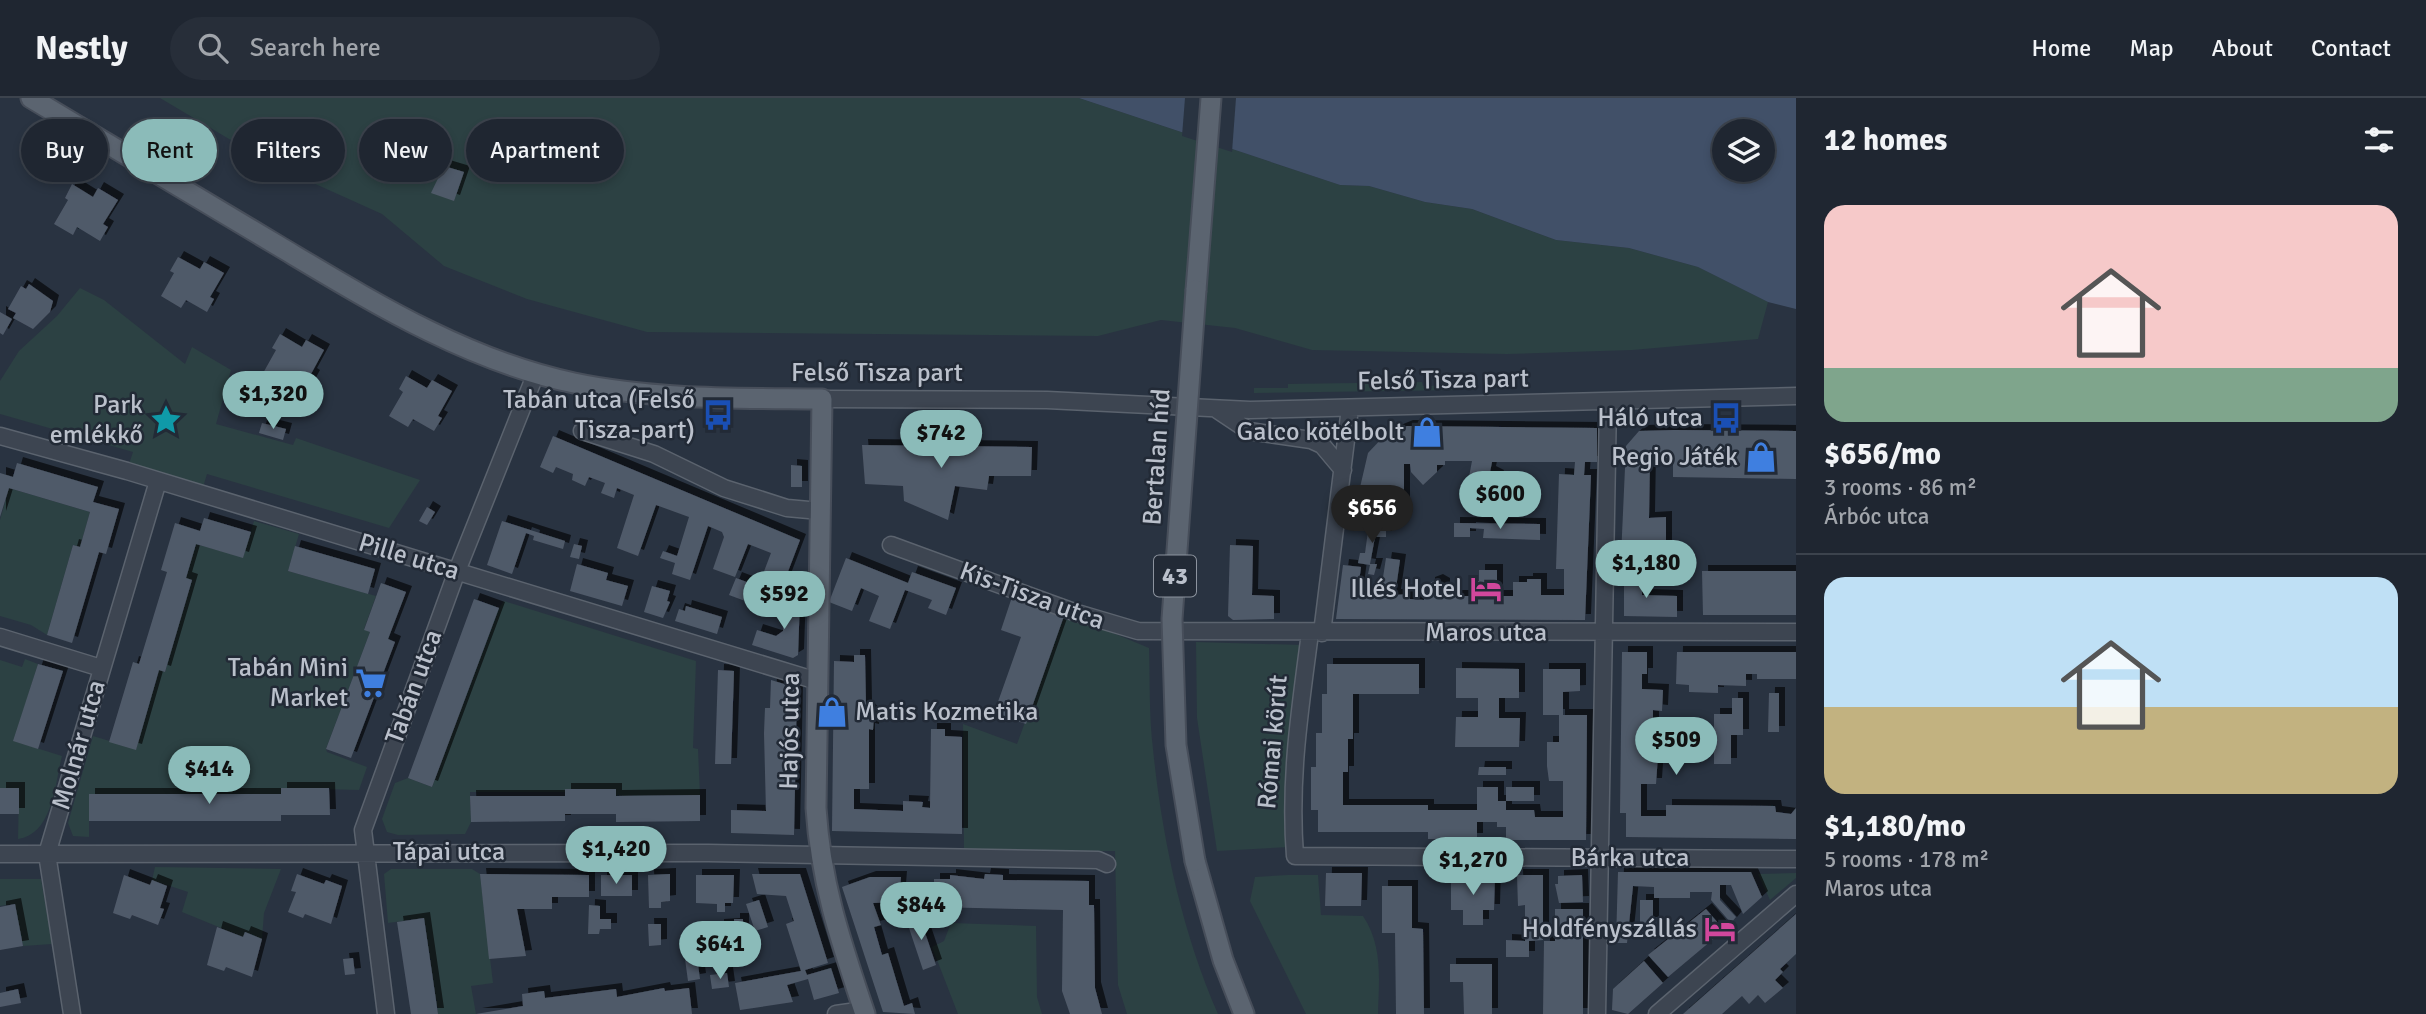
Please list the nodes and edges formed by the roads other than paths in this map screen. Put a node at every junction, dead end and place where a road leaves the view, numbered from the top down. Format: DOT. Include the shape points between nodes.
graph roads {
  1 [pos="31,98"];
  2 [pos="1211,98"];
  3 [pos="536,373"];
  4 [pos="1796,396"];
  5 [pos="822,399"];
  6 [pos="1608,402"];
  7 [pos="1214,408"];
  8 [pos="1350,408"];
  9 [pos="582,431"];
  10 [pos="0,436"];
  11 [pos="1343,470"];
  12 [pos="158,481"];
  13 [pos="820,511"];
  14 [pos="891,545"];
  15 [pos="457,571"];
  16 [pos="1603,632"];
  17 [pos="1796,632"];
  18 [pos="1175,633"];
  19 [pos="1316,633"];
  20 [pos="0,637"];
  21 [pos="102,668"];
  22 [pos="817,681"];
  23 [pos="365,852"];
  24 [pos="0,854"];
  25 [pos="47,854"];
  26 [pos="819,855"];
  27 [pos="1296,856"];
  28 [pos="1600,858"];
  29 [pos="1796,859"];
  30 [pos="1107,864"];
  31 [pos="1796,894"];
  32 [pos="865,1012"];
  33 [pos="72,1014"];
  34 [pos="386,1014"];
  35 [pos="836,1014"];
  36 [pos="1244,1014"];
  37 [pos="1597,1014"];
  38 [pos="1657,1014"];
  1 -- 3 [label="main road, Felső Tisza part" via="360,294 454,344"];
  2 -- 36 [label="main road, Bertalan híd / 43, bridge" via="1172,619 1176,746 1195,861 1223,960"];
  3 -- 5 [label="main road, Felső Tisza part" via="656,394"];
  3 -- 15 [label="street, Tabán utca"];
  4 -- 6 [label="street, Felső Tisza part"];
  5 -- 7 [label="street, Felső Tisza part" via="1047,400"];
  5 -- 13 [label="main road, Hajós utca"];
  6 -- 8 [label="street, Felső Tisza part"];
  6 -- 16 [label="street"];
  7 -- 8 [label="street, Felső Tisza part"];
  7 -- 11 [label="street" via="1249,431 1322,445"];
  8 -- 11 [label="street, Római körút"];
  9 -- 13 [label="street" via="654,454 724,488 787,508"];
  10 -- 12 [label="street, Pille utca"];
  11 -- 19 [label="street, Római körút"];
  12 -- 15 [label="street, Pille utca"];
  12 -- 21 [label="street, Molnár utca"];
  13 -- 22 [label="main road, Hajós utca"];
  14 -- 18 [label="street, Kis-Tisza utca" via="1110,625"];
  15 -- 22 [label="street, Pille utca"];
  15 -- 23 [label="street, Tabán utca" via="367,813"];
  16 -- 17 [label="street, Maros utca"];
  16 -- 19 [label="street, Maros utca"];
  16 -- 28 [label="street"];
  18 -- 19 [label="street, Maros utca"];
  19 -- 27 [label="street, Római körút" via="1293,765"];
  20 -- 21 [label="street"];
  21 -- 25 [label="street, Molnár utca"];
  22 -- 26 [label="main road, Hajós utca"];
  23 -- 25 [label="street, Tápai utca"];
  23 -- 26 [label="street, Tápai utca"];
  23 -- 34 [label="street, Tabán utca"];
  24 -- 25 [label="street, Tápai utca"];
  25 -- 33 [label="street, Molnár utca"];
  26 -- 30 [label="street, Tápai utca" via="1098,860"];
  26 -- 32 [label="main road, Hajós utca" via="830,908"];
  27 -- 28 [label="street, Bárka utca"];
  28 -- 29 [label="street, Bárka utca"];
  28 -- 37 [label="street"];
  31 -- 38 [label="street"];
  32 -- 35 [label="street"];
}
